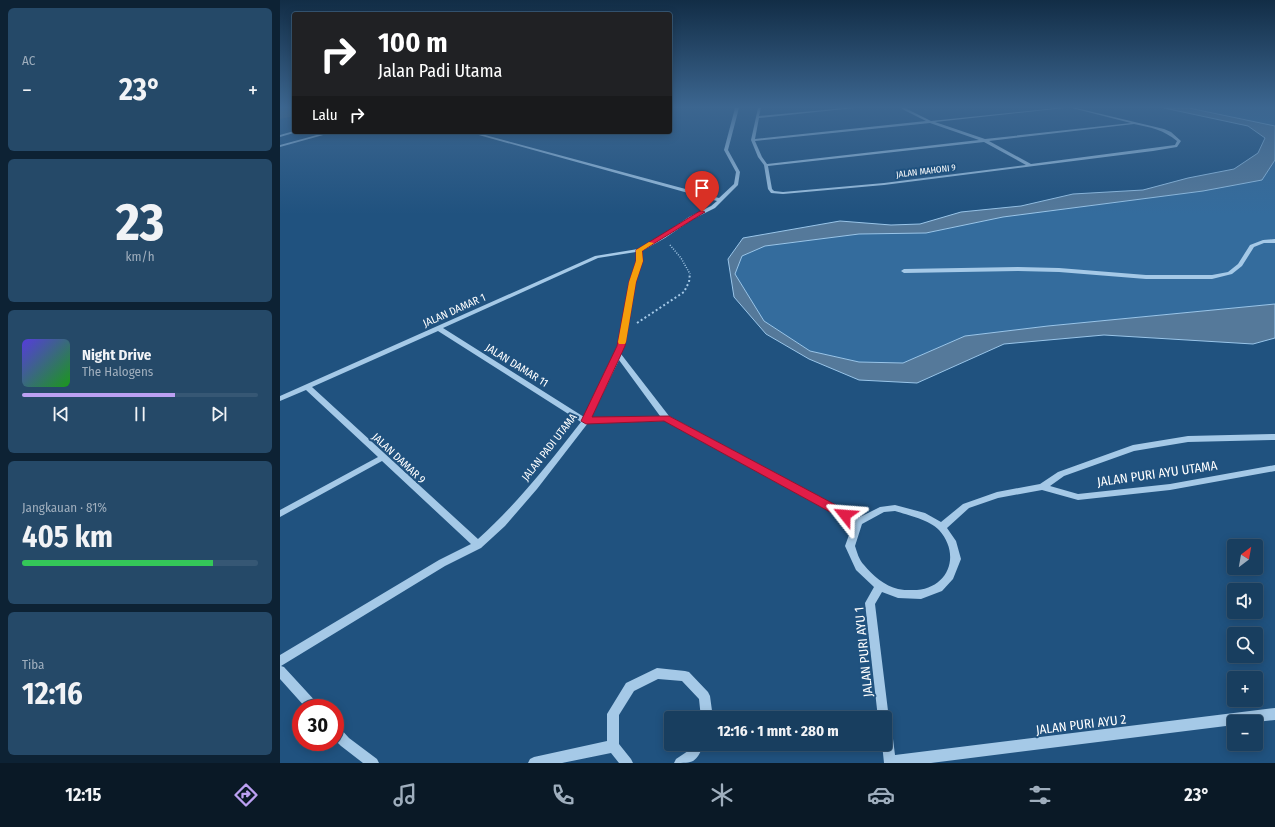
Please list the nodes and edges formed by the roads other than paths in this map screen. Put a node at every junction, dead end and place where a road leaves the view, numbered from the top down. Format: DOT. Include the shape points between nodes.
graph roads {
  1 [pos="513,144"];
  2 [pos="728,144"];
  3 [pos="754,144"];
  4 [pos="962,144"];
  5 [pos="991,144"];
  6 [pos="1177,144"];
  7 [pos="766,165"];
  8 [pos="1031,166"];
  9 [pos="720,200"];
  10 [pos="1275,240"];
  11 [pos="639,250"];
  12 [pos="904,271"];
  13 [pos="438,328"];
  14 [pos="618,354"];
  15 [pos="307,387"];
  16 [pos="280,399"];
  17 [pos="666,418"];
  18 [pos="586,421"];
  19 [pos="1275,437"];
  20 [pos="382,458"];
  21 [pos="1275,468"];
  22 [pos="1042,487"];
  23 [pos="280,514"];
  24 [pos="858,522"];
  25 [pos="942,526"];
  26 [pos="478,545"];
  27 [pos="880,586"];
  28 [pos="280,661"];
  29 [pos="280,671"];
  30 [pos="306,699"];
  31 [pos="706,711"];
  32 [pos="883,711"];
  33 [pos="1275,714"];
  34 [pos="344,741"];
  35 [pos="613,746"];
  36 [pos="694,751"];
  37 [pos="889,751"];
  38 [pos="890,762"];
  39 [pos="373,763"];
  40 [pos="534,763"];
  41 [pos="627,763"];
  42 [pos="680,763"];
  1 -- 9 [label="street"];
  2 -- 9 [label="street" via="726,150 738,172 736,184"];
  3 -- 7 [label="street"];
  4 -- 7 [label="street"];
  5 -- 8 [label="street"];
  6 -- 8 [label="street, JALAN MAHONI 9" via="1176,146"];
  7 -- 8 [label="street, JALAN MAHONI 9" via="770,189 783,193"];
  9 -- 11 [label="street" via="713,207"];
  10 -- 12 [label="street" via="1252,246 1240,265 1230,273 1212,277 1146,277 1018,269"];
  11 -- 13 [label="street, JALAN DAMAR 1" via="597,257"];
  11 -- 14 [label="street, JALAN PADI UTAMA" via="639,261 632,282"];
  13 -- 15 [label="street, JALAN DAMAR 1"];
  13 -- 18 [label="street, JALAN DAMAR 11"];
  14 -- 17 [label="street"];
  14 -- 18 [label="street, JALAN PADI UTAMA"];
  15 -- 16 [label="street, JALAN DAMAR 1"];
  15 -- 20 [label="street, JALAN DAMAR 9"];
  17 -- 18 [label="street"];
  17 -- 24 [label="street"];
  18 -- 26 [label="street, JALAN PADI UTAMA" via="534,487"];
  19 -- 22 [label="street, JALAN PURI AYU UTAMA" via="1188,439 1133,448 1061,474"];
  20 -- 23 [label="street"];
  20 -- 26 [label="street, JALAN DAMAR 9"];
  21 -- 22 [label="street, JALAN PURI AYU UTAMA" via="1170,487 1078,497"];
  22 -- 25 [label="street, JALAN PURI AYU UTAMA" via="997,495 966,506"];
  24 -- 25 [label="street" via="883,509 896,508 922,515"];
  24 -- 27 [label="street" via="850,546 859,567"];
  25 -- 27 [label="street" via="951,541 956,559 950,576 939,588 921,595 898,594"];
  26 -- 28 [label="street, JALAN PADI UTAMA" via="442,563"];
  27 -- 32 [label="street, JALAN PURI AYU 1" via="870,603"];
  29 -- 30 [label="street"];
  31 -- 35 [label="street" via="704,696 685,676 657,673 630,687 612,714"];
  33 -- 38 [label="street, JALAN PURI AYU 2"];
  34 -- 39 [label="street"];
  35 -- 40 [label="street"];
  35 -- 41 [label="street"];
  36 -- 42 [label="street"];
  37 -- 38 [label="street"];
}
